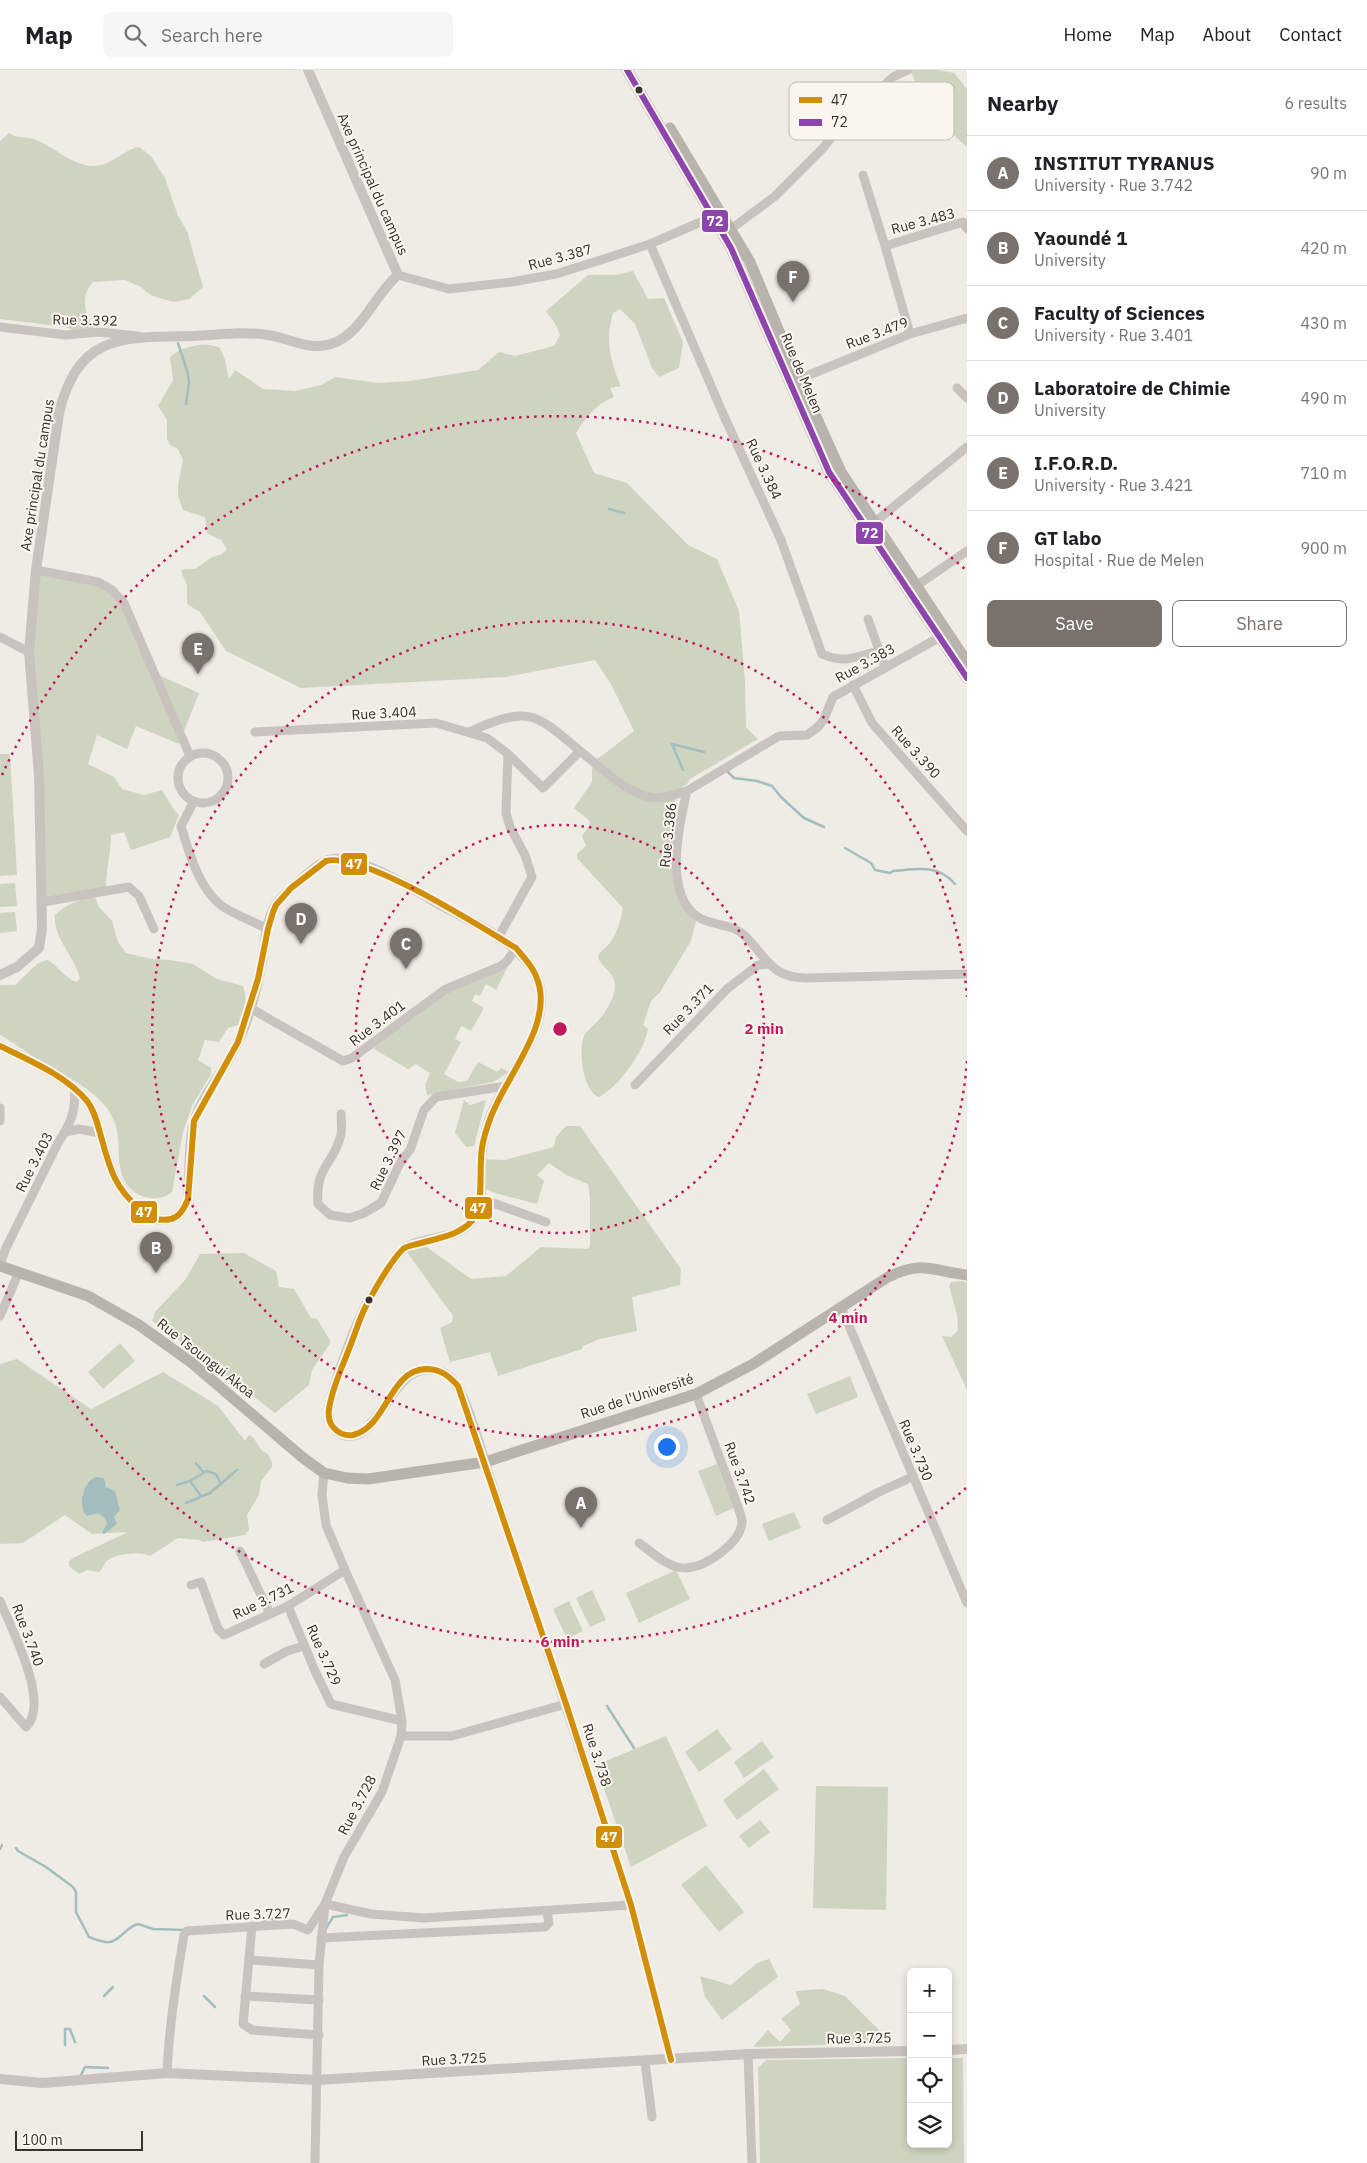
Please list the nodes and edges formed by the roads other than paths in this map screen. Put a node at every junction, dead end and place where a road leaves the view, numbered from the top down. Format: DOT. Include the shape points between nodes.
graph roads {
  1 [pos="308,70"];
  2 [pos="627,70"];
  3 [pos="636,70"];
  4 [pos="908,70"];
  5 [pos="887,82"];
  6 [pos="829,140"];
  7 [pos="863,175"];
  8 [pos="717,215"];
  9 [pos="731,229"];
  10 [pos="967,229"];
  11 [pos="650,244"];
  12 [pos="885,246"];
  13 [pos="398,275"];
  14 [pos="967,318"];
  15 [pos="0,326"];
  16 [pos="910,334"];
  17 [pos="141,336"];
  18 [pos="799,379"];
  19 [pos="957,388"];
  20 [pos="967,398"];
  21 [pos="967,446"];
  22 [pos="876,521"];
  23 [pos="967,551"];
  24 [pos="36,570"];
  25 [pos="916,586"];
  26 [pos="868,619"];
  27 [pos="0,637"];
  28 [pos="940,638"];
  29 [pos="878,651"];
  30 [pos="29,652"];
  31 [pos="967,662"];
  32 [pos="885,667"];
  33 [pos="967,678"];
  34 [pos="853,686"];
  35 [pos="255,732"];
  36 [pos="469,732"];
  37 [pos="580,751"];
  38 [pos="508,754"];
  39 [pos="190,756"];
  40 [pos="687,791"];
  41 [pos="194,801"];
  42 [pos="967,831"];
  43 [pos="43,902"];
  44 [pos="154,929"];
  45 [pos="268,929"];
  46 [pos="498,938"];
  47 [pos="516,948"];
  48 [pos="769,964"];
  49 [pos="967,974"];
  50 [pos="0,975"];
  51 [pos="250,1008"];
  52 [pos="0,1046"];
  53 [pos="635,1085"];
  54 [pos="506,1086"];
  55 [pos="74,1088"];
  56 [pos="0,1108"];
  57 [pos="341,1114"];
  58 [pos="0,1121"];
  59 [pos="66,1132"];
  60 [pos="100,1133"];
  61 [pos="479,1198"];
  62 [pos="546,1222"];
  63 [pos="0,1242"];
  64 [pos="5,1250"];
  65 [pos="0,1265"];
  66 [pos="967,1266"];
  67 [pos="932,1268"];
  68 [pos="19,1272"];
  69 [pos="967,1275"];
  70 [pos="842,1307"];
  71 [pos="0,1316"];
  72 [pos="696,1394"];
  73 [pos="485,1462"];
  74 [pos="324,1473"];
  75 [pos="912,1477"];
  76 [pos="827,1520"];
  77 [pos="639,1543"];
  78 [pos="240,1551"];
  79 [pos="345,1570"];
  80 [pos="191,1585"];
  81 [pos="0,1601"];
  82 [pos="967,1603"];
  83 [pos="288,1606"];
  84 [pos="270,1614"];
  85 [pos="304,1646"];
  86 [pos="264,1664"];
  87 [pos="0,1697"];
  88 [pos="566,1704"];
  89 [pos="402,1721"];
  90 [pos="401,1736"];
  91 [pos="325,1904"];
  92 [pos="631,1905"];
  93 [pos="547,1912"];
  94 [pos="252,1926"];
  95 [pos="321,1938"];
  96 [pos="249,1960"];
  97 [pos="319,1965"];
  98 [pos="245,1996"];
  99 [pos="319,2000"];
  100 [pos="318,2034"];
  101 [pos="967,2049"];
  102 [pos="952,2050"];
  103 [pos="907,2051"];
  104 [pos="748,2054"];
  105 [pos="671,2060"];
  106 [pos="645,2062"];
  107 [pos="167,2073"];
  108 [pos="0,2079"];
  109 [pos="317,2080"];
  110 [pos="652,2117"];
  111 [pos="315,2163"];
  112 [pos="752,2163"];
  1 -- 13 [label="street, Axe principal du campus"];
  2 -- 8 [label="main road, Rue de Melen"];
  3 -- 8 [label="main road, Rue de Melen"];
  4 -- 5 [label="street"];
  6 -- 9 [label="street" via="774,197"];
  7 -- 12 [label="street"];
  8 -- 9 [label="main road, Rue de Melen"];
  8 -- 11 [label="street, Rue 3.387"];
  8 -- 28 [label="main road, Rue de Melen" via="829,472"];
  9 -- 18 [label="main road, Rue de Melen" via="750,262"];
  10 -- 12 [label="street, Rue 3.483" via="963,222"];
  11 -- 13 [label="street, Rue 3.387" via="556,274 464,289 449,289"];
  11 -- 29 [label="street, Rue 3.384" via="781,540 822,654 834,660 853,659"];
  12 -- 16 [label="street, Rue 3.483"];
  13 -- 17 [label="street, Axe principal du campus" via="388,283 351,332 328,344 308,346 270,335 242,332"];
  14 -- 16 [label="street, Rue 3.479"];
  15 -- 17 [label="street, Rue 3.392" via="66,335 98,332"];
  16 -- 18 [label="street, Rue 3.479"];
  17 -- 24 [label="street, Axe principal du campus" via="114,340 99,348 75,370 64,389"];
  18 -- 22 [label="main road, Rue de Melen" via="841,472"];
  19 -- 20 [label="street"];
  21 -- 22 [label="street"];
  22 -- 25 [label="main road, Rue de Melen"];
  23 -- 25 [label="street"];
  24 -- 30 [label="street, Axe principal du campus"];
  24 -- 39 [label="street" via="98,582 112,590 124,603"];
  25 -- 31 [label="main road, Rue de Melen"];
  26 -- 29 [label="street"];
  27 -- 30 [label="street"];
  28 -- 32 [label="street, Rue 3.383"];
  28 -- 33 [label="main road, Rue de Melen"];
  29 -- 32 [label="street"];
  30 -- 43 [label="street, Axe principal du campus" via="40,775"];
  32 -- 34 [label="street, Rue 3.383"];
  34 -- 40 [label="street, Rue 3.383" via="833,697 824,719 807,735 779,736"];
  34 -- 42 [label="street, Rue 3.390" via="872,723"];
  35 -- 36 [label="street, Rue 3.404" via="436,723"];
  36 -- 37 [label="street, Rue 3.386" via="502,718 518,715 539,718"];
  36 -- 38 [label="street, Rue 3.404" via="487,738"];
  37 -- 38 [label="street" via="543,788"];
  37 -- 40 [label="street, Rue 3.386" via="624,786 650,797"];
  38 -- 46 [label="street" via="506,813 532,877"];
  39 -- 41 [label="street" via="181,766 178,780 183,793"];
  39 -- 41 [label="street" via="204,752 218,757 229,776 221,796 208,803"];
  40 -- 48 [label="street, Rue 3.386" via="678,836 676,872 685,902 698,917 743,934"];
  41 -- 45 [label="street" via="180,826 211,896 224,907"];
  43 -- 44 [label="street" via="129,887 139,896"];
  43 -- 50 [label="street, Axe principal du campus" via="39,948 17,967"];
  45 -- 46 [label="street" via="276,905 286,894 312,871 332,859 388,875"];
  45 -- 51 [label="street"];
  46 -- 47 [label="street"];
  47 -- 51 [label="street, Rue 3.401" via="501,966 444,990 352,1058 343,1061"];
  47 -- 54 [label="street" via="536,975 542,1003 537,1024"];
  48 -- 49 [label="street, Rue 3.386" via="781,975 792,978"];
  48 -- 53 [label="street, Rue 3.371" via="758,965 727,989"];
  51 -- 60 [label="street" via="238,1042 194,1121 188,1199 184,1209 174,1218 150,1217 129,1201 112,1176"];
  52 -- 55 [label="street"];
  54 -- 57 [label="street, Rue 3.397" via="436,1097 424,1110 410,1150 401,1161 381,1203 350,1218 330,1215 318,1204 317,1188 322,1172 340,1140"];
  54 -- 61 [label="street" via="486,1131 480,1159"];
  55 -- 59 [label="street" via="76,1105"];
  55 -- 60 [label="street" via="92,1109"];
  56 -- 58 [label="street"];
  59 -- 60 [label="street, Rue 3.403" via="79,1129"];
  59 -- 64 [label="street, Rue 3.403"];
  61 -- 62 [label="street"];
  61 -- 73 [label="street" via="477,1214 465,1230 404,1248 378,1284 365,1308 328,1411 334,1429 342,1434 360,1433 369,1427 403,1380 412,1373 421,1369 443,1372 458,1386"];
  63 -- 64 [label="street"];
  64 -- 65 [label="street, Rue 3.403"];
  65 -- 68 [label="main road, Rue Tsoungui Akoa"];
  66 -- 67 [label="main road, Rue de l'Université"];
  67 -- 69 [label="main road, Rue de l'Université"];
  67 -- 70 [label="main road, Rue de l'Université" via="920,1266 902,1270"];
  68 -- 71 [label="street"];
  68 -- 74 [label="main road, Rue Tsoungui Akoa" via="88,1296 139,1324 192,1363"];
  70 -- 72 [label="main road, Rue de l'Université" via="753,1364"];
  70 -- 75 [label="street, Rue 3.730"];
  72 -- 73 [label="main road, Rue de l'Université"];
  72 -- 77 [label="street, Rue 3.742" via="742,1522 727,1548 708,1562 685,1569 664,1561"];
  73 -- 74 [label="main road, Rue de l'Université" via="368,1479"];
  73 -- 88 [label="street, Rue 3.738"];
  74 -- 79 [label="street, Rue 3.728" via="322,1495 326,1525"];
  75 -- 76 [label="street"];
  75 -- 82 [label="street, Rue 3.730"];
  78 -- 84 [label="street"];
  79 -- 83 [label="street, Rue 3.731"];
  79 -- 89 [label="street, Rue 3.728" via="395,1680"];
  80 -- 84 [label="street, Rue 3.731" via="200,1582 218,1629 224,1635"];
  81 -- 87 [label="street, Rue 3.740" via="27,1665 35,1705 30,1723 26,1727"];
  83 -- 84 [label="street, Rue 3.731"];
  83 -- 85 [label="street, Rue 3.729"];
  85 -- 86 [label="street"];
  85 -- 89 [label="street, Rue 3.729" via="331,1704"];
  88 -- 90 [label="street" via="452,1736"];
  88 -- 92 [label="street, Rue 3.738"];
  89 -- 90 [label="street, Rue 3.728"];
  90 -- 91 [label="street, Rue 3.728" via="382,1792 344,1857"];
  91 -- 93 [label="street" via="370,1914 424,1918"];
  91 -- 94 [label="street, Rue 3.727" via="308,1930 293,1924"];
  91 -- 95 [label="street, Rue 3.728"];
  92 -- 93 [label="street"];
  92 -- 105 [label="street, Rue 3.738"];
  93 -- 95 [label="street" via="549,1922 545,1927"];
  94 -- 96 [label="street"];
  94 -- 107 [label="street, Rue 3.727" via="185,1933 174,1994"];
  95 -- 97 [label="street, Rue 3.728"];
  96 -- 97 [label="street"];
  96 -- 98 [label="street"];
  97 -- 99 [label="street, Rue 3.728"];
  98 -- 99 [label="street"];
  98 -- 100 [label="street" via="242,2021 246,2027"];
  99 -- 100 [label="street, Rue 3.728"];
  100 -- 109 [label="street, Rue 3.728"];
  101 -- 102 [label="street"];
  103 -- 104 [label="street, Rue 3.725"];
  104 -- 105 [label="street, Rue 3.725"];
  104 -- 112 [label="street"];
  105 -- 106 [label="street, Rue 3.725"];
  106 -- 109 [label="street, Rue 3.725"];
  106 -- 110 [label="street"];
  107 -- 108 [label="street, Rue 3.725" via="43,2083"];
  107 -- 109 [label="street, Rue 3.725"];
  109 -- 111 [label="street, Rue 3.728"];
}
